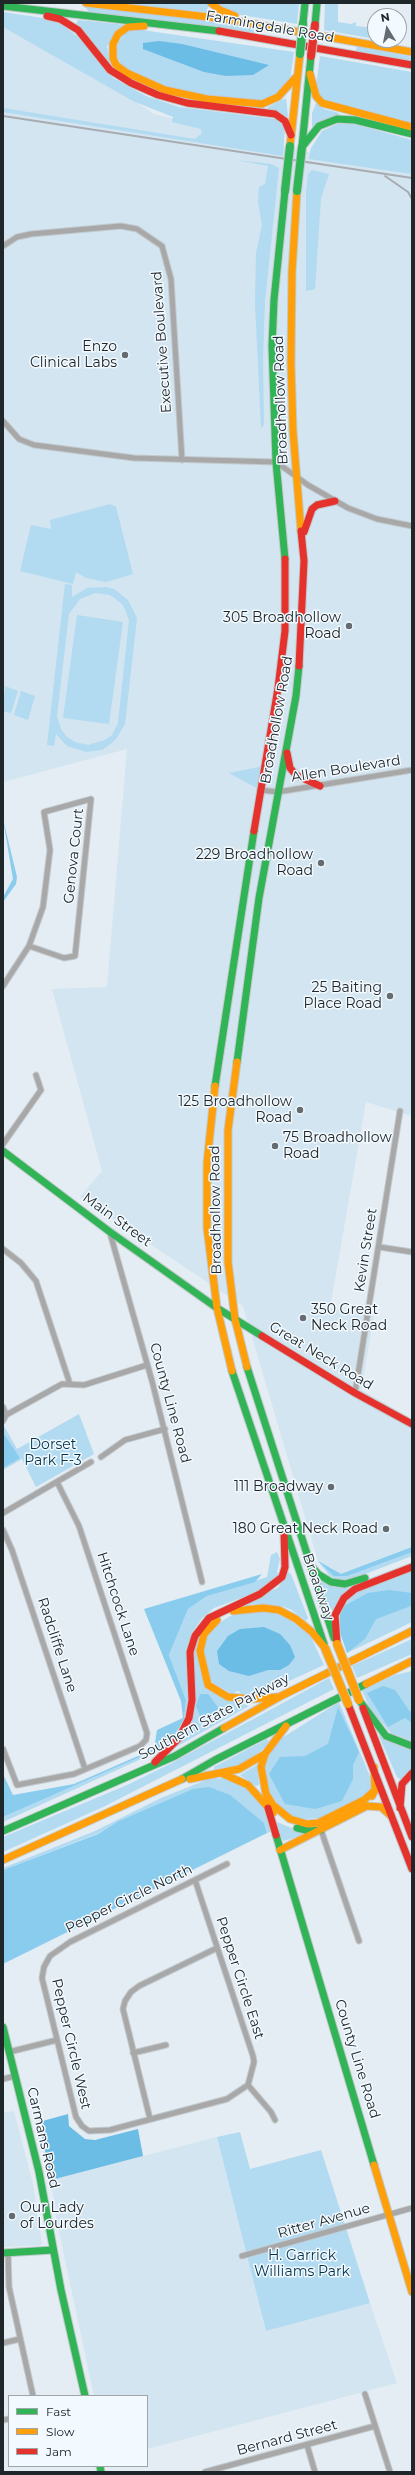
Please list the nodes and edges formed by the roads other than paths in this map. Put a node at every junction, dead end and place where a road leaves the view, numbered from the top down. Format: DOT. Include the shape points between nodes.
graph roads {
  1 [pos="88,3"];
  2 [pos="94,3"];
  3 [pos="211,3"];
  4 [pos="305,3"];
  5 [pos="317,3"];
  6 [pos="6,7"];
  7 [pos="185,26"];
  8 [pos="288,30"];
  9 [pos="337,52"];
  10 [pos="412,52"];
  11 [pos="412,65"];
  12 [pos="412,70"];
  13 [pos="310,74"];
  14 [pos="298,76"];
  15 [pos="412,127"];
  16 [pos="412,134"];
  17 [pos="291,135"];
  18 [pos="302,147"];
  19 [pos="3,246"];
  20 [pos="3,421"];
  21 [pos="182,460"];
  22 [pos="276,462"];
  23 [pos="297,478"];
  24 [pos="335,501"];
  25 [pos="412,526"];
  26 [pos="302,539"];
  27 [pos="286,749"];
  28 [pos="412,770"];
  29 [pos="320,786"];
  30 [pos="260,790"];
  31 [pos="278,792"];
  32 [pos="29,946"];
  33 [pos="3,986"];
  34 [pos="36,1075"];
  35 [pos="400,1111"];
  36 [pos="3,1144"];
  37 [pos="5,1153"];
  38 [pos="110,1232"];
  39 [pos="379,1247"];
  40 [pos="3,1249"];
  41 [pos="412,1252"];
  42 [pos="217,1308"];
  43 [pos="235,1319"];
  44 [pos="147,1365"];
  45 [pos="70,1384"];
  46 [pos="355,1393"];
  47 [pos="3,1407"];
  48 [pos="6,1415"];
  49 [pos="3,1421"];
  50 [pos="412,1424"];
  51 [pos="165,1429"];
  52 [pos="101,1457"];
  53 [pos="91,1462"];
  54 [pos="57,1482"];
  55 [pos="3,1513"];
  56 [pos="3,1530"];
  57 [pos="284,1532"];
  58 [pos="412,1560"];
  59 [pos="308,1562"];
  60 [pos="412,1567"];
  61 [pos="202,1582"];
  62 [pos="412,1631"];
  63 [pos="337,1644"];
  64 [pos="325,1648"];
  65 [pos="410,1663"];
  66 [pos="281,1696"];
  67 [pos="359,1700"];
  68 [pos="287,1724"];
  69 [pos="412,1746"];
  70 [pos="3,1749"];
  71 [pos="265,1754"];
  72 [pos="149,1767"];
  73 [pos="374,1767"];
  74 [pos="85,1769"];
  75 [pos="221,1773"];
  76 [pos="412,1773"];
  77 [pos="178,1782"];
  78 [pos="375,1790"];
  79 [pos="367,1806"];
  80 [pos="268,1808"];
  81 [pos="400,1808"];
  82 [pos="393,1817"];
  83 [pos="322,1830"];
  84 [pos="3,1831"];
  85 [pos="412,1837"];
  86 [pos="280,1850"];
  87 [pos="3,1860"];
  88 [pos="227,1864"];
  89 [pos="412,1869"];
  90 [pos="195,1880"];
  91 [pos="359,1941"];
  92 [pos="217,1948"];
  93 [pos="46,1962"];
  94 [pos="3,2027"];
  95 [pos="57,2040"];
  96 [pos="166,2045"];
  97 [pos="9,2052"];
  98 [pos="133,2053"];
  99 [pos="15,2076"];
  100 [pos="3,2079"];
  101 [pos="248,2085"];
  102 [pos="150,2119"];
  103 [pos="275,2120"];
  104 [pos="412,2208"];
  105 [pos="389,2215"];
  106 [pos="53,2250"];
  107 [pos="6,2252"];
  108 [pos="242,2256"];
  109 [pos="412,2292"];
  110 [pos="20,2339"];
  111 [pos="3,2343"];
  112 [pos="365,2394"];
  113 [pos="33,2395"];
  114 [pos="85,2395"];
  115 [pos="375,2426"];
  116 [pos="307,2445"];
  117 [pos="223,2470"];
  118 [pos="205,2472"];
  119 [pos="315,2472"];
  120 [pos="390,2472"];
  1 -- 2 [label="main road"];
  1 -- 8 [label="main road, Farmingdale Road" via="197,15"];
  3 -- 8 [label="main road" via="226,13 264,20"];
  4 -- 14 [label="main road, Broadhollow Road, bridge"];
  5 -- 13 [label="main road, Broadhollow Road, bridge"];
  6 -- 7 [label="main road, Farmingdale Road"];
  6 -- 17 [label="main road" via="70,24 81,33 110,70 140,88 196,105 275,114 285,121"];
  7 -- 9 [label="main road, Farmingdale Road"];
  7 -- 14 [label="main road" via="136,26 125,29 118,34 113,44 112,54 116,65 131,76 173,92 252,104 275,99"];
  8 -- 10 [label="main road, Farmingdale Road"];
  9 -- 11 [label="main road, Farmingdale Road"];
  9 -- 12 [label="main road" via="365,61"];
  13 -- 15 [label="main road" via="316,96 322,103"];
  13 -- 18 [label="main road, Broadhollow Road"];
  14 -- 17 [label="main road, Broadhollow Road"];
  16 -- 18 [label="main road" via="355,120 337,119 319,126"];
  17 -- 22 [label="main road, Broadhollow Road, bridge" via="272,334"];
  18 -- 23 [label="main road, Broadhollow Road, bridge" via="297,191 291,318"];
  19 -- 21 [label="street, Executive Boulevard" via="17,237 31,234 122,226 137,229 162,246 171,279"];
  20 -- 21 [label="street" via="19,439 34,445 132,458"];
  21 -- 22 [label="street"];
  22 -- 23 [label="street"];
  22 -- 30 [label="main road, Broadhollow Road" via="285,558 285,617 282,663"];
  23 -- 24 [label="street"];
  23 -- 26 [label="main road, Broadhollow Road"];
  24 -- 25 [label="street" via="367,516"];
  24 -- 26 [label="main road" via="317,505 312,509"];
  26 -- 27 [label="main road, Broadhollow Road" via="302,641 296,696"];
  27 -- 29 [label="main road" via="293,773"];
  27 -- 31 [label="main road, Broadhollow Road"];
  28 -- 29 [label="street, Allen Boulevard"];
  29 -- 31 [label="street, Allen Boulevard"];
  30 -- 31 [label="street, Allen Boulevard"];
  30 -- 42 [label="main road, Broadhollow Road" via="212,1104 207,1163 206,1228"];
  31 -- 43 [label="main road, Broadhollow Road" via="259,898 228,1130 228,1262"];
  32 -- 32 [label="street, Genova Court" via="43,907 50,850 44,812 91,800 75,956 64,958"];
  32 -- 33 [label="street, Genova Court"];
  34 -- 36 [label="street" via="41,1090"];
  35 -- 39 [label="street, Kevin Street"];
  37 -- 38 [label="main road, Main Street"];
  38 -- 42 [label="main road, Main Street"];
  38 -- 44 [label="street, County Line Road"];
  39 -- 41 [label="street"];
  39 -- 46 [label="street, Kevin Street"];
  40 -- 45 [label="street" via="21,1263 36,1281"];
  42 -- 43 [label="main road, Great Neck Road"];
  42 -- 57 [label="main road, Broadway" via="234,1378"];
  43 -- 46 [label="main road, Great Neck Road"];
  43 -- 59 [label="main road, Broadway" via="250,1379"];
  44 -- 45 [label="street" via="84,1385"];
  44 -- 51 [label="street, County Line Road"];
  45 -- 48 [label="street" via="62,1384"];
  46 -- 50 [label="main road, Great Neck Road"];
  47 -- 48 [label="street"];
  48 -- 49 [label="street"];
  51 -- 52 [label="street" via="125,1440"];
  51 -- 61 [label="street, County Line Road"];
  53 -- 54 [label="street"];
  54 -- 55 [label="street"];
  54 -- 74 [label="street, Hitchcock Lane" via="79,1526 144,1721 146,1736 140,1746"];
  56 -- 74 [label="street, Radcliffe Lane" via="12,1550"];
  57 -- 64 [label="main road, Broadway"];
  57 -- 72 [label="main road" via="285,1567 282,1577 260,1594 209,1618 195,1636 190,1652 192,1700 189,1718 179,1738"];
  58 -- 59 [label="main road" via="345,1584 328,1581"];
  59 -- 63 [label="main road, Broadway"];
  60 -- 63 [label="main road" via="355,1589 344,1598 335,1615"];
  62 -- 66 [label="main road, Southern State Parkway"];
  63 -- 67 [label="main road, Broadway, bridge"];
  64 -- 66 [label="main road" via="296,1618 279,1610 245,1608 229,1612 214,1622 204,1634 200,1651 208,1685 228,1697 252,1699"];
  64 -- 73 [label="main road, Broadway, bridge"];
  65 -- 68 [label="main road"];
  66 -- 72 [label="main road, Southern State Parkway" via="194,1746"];
  67 -- 69 [label="main road" via="386,1736"];
  67 -- 81 [label="main road, Broadway"];
  68 -- 71 [label="main road"];
  68 -- 77 [label="main road" via="215,1760"];
  70 -- 74 [label="street" via="17,1786 70,1775"];
  71 -- 75 [label="main road" via="249,1764"];
  71 -- 78 [label="main road" via="261,1767 266,1794 273,1805 290,1819 307,1824 318,1823 364,1800"];
  72 -- 84 [label="main road, Southern State Parkway"];
  73 -- 78 [label="main road"];
  73 -- 82 [label="main road, Broadway"];
  75 -- 77 [label="main road"];
  75 -- 80 [label="main road" via="248,1785"];
  76 -- 81 [label="main road" via="402,1784"];
  77 -- 87 [label="main road"];
  78 -- 79 [label="main road"];
  79 -- 82 [label="main road" via="381,1807"];
  79 -- 83 [label="main road"];
  80 -- 83 [label="main road" via="284,1822 298,1828"];
  80 -- 86 [label="main road, County Line Road"];
  81 -- 85 [label="main road, Broadway"];
  82 -- 89 [label="main road, Broadway"];
  83 -- 86 [label="main road"];
  83 -- 91 [label="street"];
  86 -- 105 [label="main road, County Line Road"];
  88 -- 90 [label="street, Pepper Circle North"];
  90 -- 92 [label="street, Pepper Circle East"];
  90 -- 93 [label="street, Pepper Circle North" via="70,1942 56,1950"];
  92 -- 98 [label="street" via="139,1986 127,1996 123,2009"];
  92 -- 101 [label="street, Pepper Circle East" via="253,2056 254,2062"];
  93 -- 95 [label="street, Pepper Circle West" via="42,1978"];
  94 -- 97 [label="main road, Carmans Road"];
  95 -- 97 [label="street"];
  95 -- 102 [label="street, Pepper Circle West" via="76,2118 86,2129 100,2132"];
  96 -- 98 [label="street"];
  97 -- 99 [label="main road, Carmans Road"];
  98 -- 102 [label="street"];
  99 -- 100 [label="street"];
  99 -- 106 [label="main road, Carmans Road" via="39,2172"];
  101 -- 102 [label="street" via="227,2099"];
  101 -- 103 [label="street"];
  104 -- 105 [label="street, Ritter Avenue"];
  105 -- 108 [label="street, Ritter Avenue"];
  105 -- 109 [label="main road, County Line Road"];
  106 -- 107 [label="main road"];
  106 -- 114 [label="main road, Carmans Road"];
  107 -- 110 [label="street" via="9,2287"];
  110 -- 111 [label="street"];
  110 -- 113 [label="street"];
  112 -- 115 [label="street"];
  115 -- 116 [label="street, Bernard Street"];
  115 -- 120 [label="street"];
  116 -- 117 [label="street, Bernard Street"];
  116 -- 119 [label="street"];
  117 -- 118 [label="street, Bernard Street"];
}
